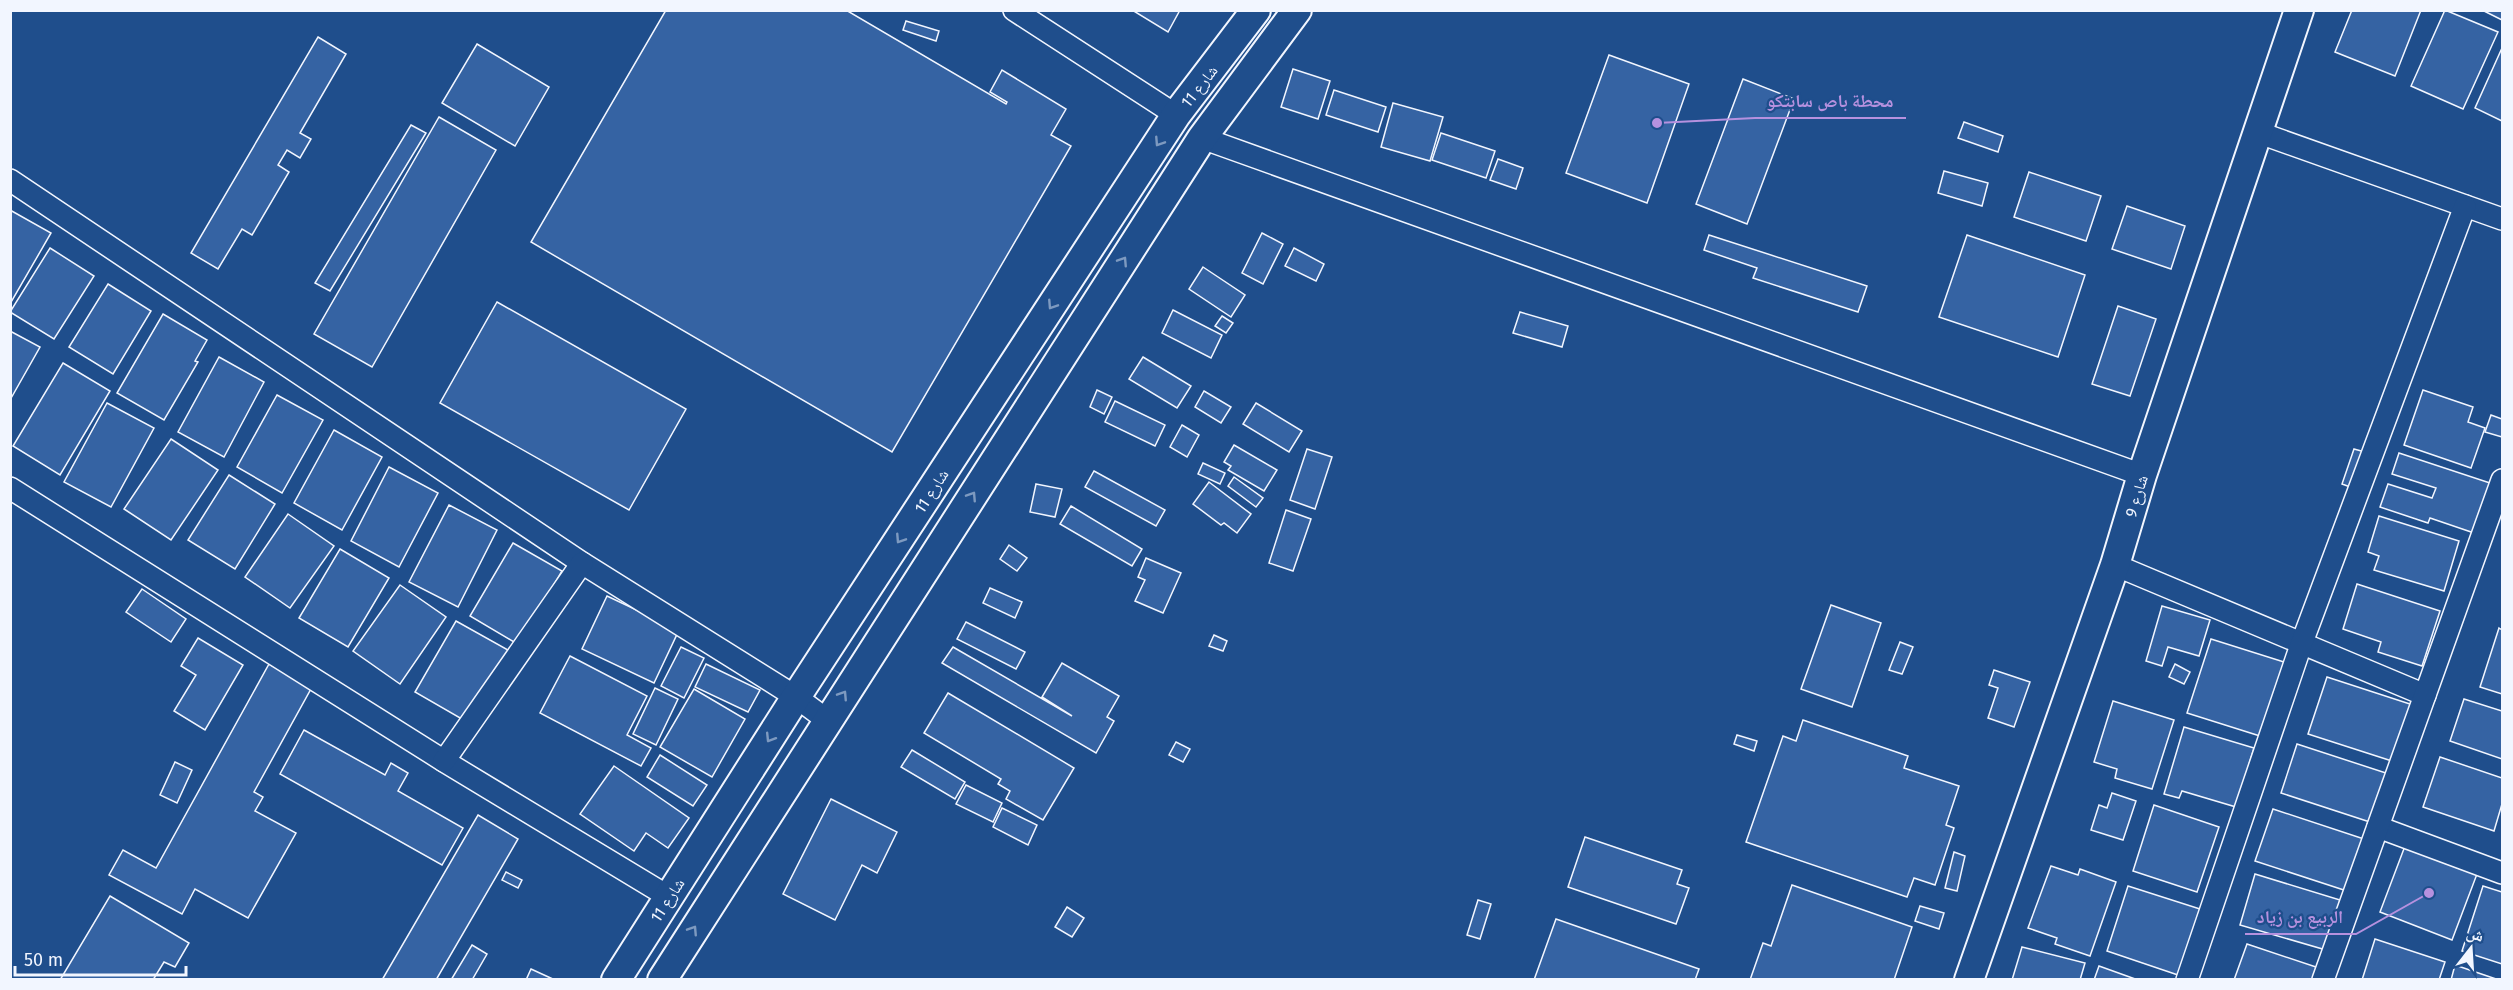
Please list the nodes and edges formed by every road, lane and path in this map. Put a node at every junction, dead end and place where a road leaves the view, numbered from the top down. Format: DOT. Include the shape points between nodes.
graph roads {
  1 [pos="1014,10"];
  2 [pos="1256,10"];
  3 [pos="1297,10"];
  4 [pos="2299,10"];
  5 [pos="1176,115"];
  6 [pos="2257,132"];
  7 [pos="1202,138"];
  8 [pos="10,180"];
  9 [pos="2465,206"];
  10 [pos="2502,219"];
  11 [pos="2142,475"];
  12 [pos="2502,480"];
  13 [pos="10,488"];
  14 [pos="582,563"];
  15 [pos="2115,565"];
  16 [pos="2301,645"];
  17 [pos="2425,695"];
  18 [pos="796,698"];
  19 [pos="827,720"];
  20 [pos="444,761"];
  21 [pos="2378,827"];
  22 [pos="2502,873"];
  23 [pos="669,897"];
  24 [pos="616,980"];
  25 [pos="662,980"];
  26 [pos="1969,980"];
  27 [pos="2187,980"];
  28 [pos="2323,980"];
  1 -- 5 [label="street"];
  2 -- 5 [label="street, شارع 11"];
  3 -- 7 [label="street, شارع 11"];
  4 -- 6 [label="street, شارع 9"];
  5 -- 18 [label="street, شارع 11, one-way"];
  6 -- 9 [label="street"];
  6 -- 11 [label="street, شارع 9"];
  7 -- 11 [label="street"];
  19 -- 7 [label="street, شارع 11, one-way"];
  8 -- 14 [label="street"];
  9 -- 10 [label="street"];
  9 -- 16 [label="street"];
  11 -- 15 [label="street, شارع 9"];
  12 -- 17 [label="street"];
  13 -- 20 [label="street"];
  14 -- 18 [label="street"];
  14 -- 20 [label="street"];
  15 -- 16 [label="street"];
  15 -- 26 [label="street, شارع 9"];
  16 -- 17 [label="street"];
  16 -- 27 [label="street"];
  17 -- 21 [label="street"];
  18 -- 19 [label="street"];
  18 -- 23 [label="street, شارع 11, one-way"];
  25 -- 19 [label="street, شارع 11, one-way"];
  20 -- 23 [label="street"];
  21 -- 22 [label="street"];
  21 -- 28 [label="street"];
  23 -- 24 [label="street, شارع 11"];
}
